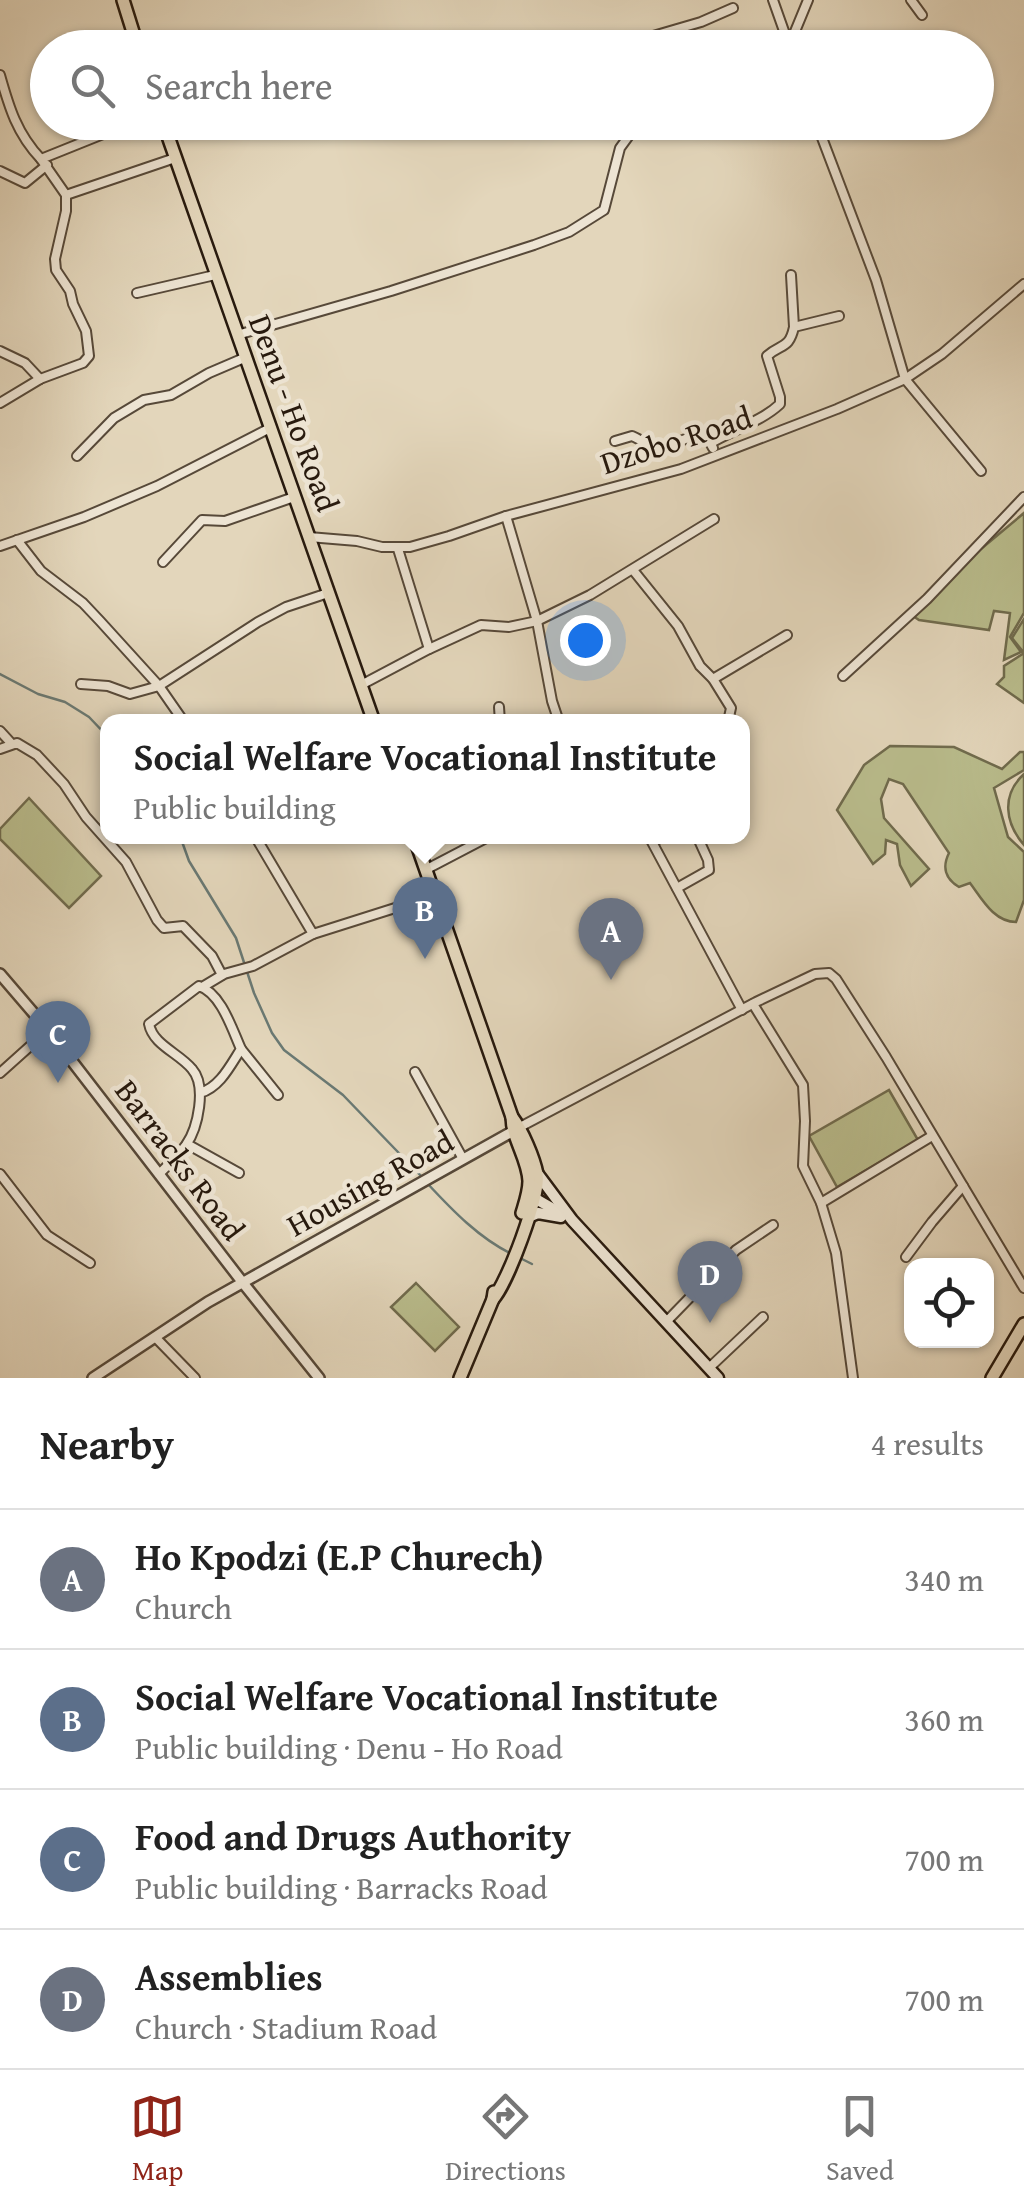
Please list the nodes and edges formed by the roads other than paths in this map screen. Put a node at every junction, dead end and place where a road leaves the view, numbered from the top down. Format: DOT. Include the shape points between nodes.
graph roads {
  1 [pos="122,0"];
  2 [pos="773,0"];
  3 [pos="808,0"];
  4 [pos="911,0"];
  5 [pos="733,8"];
  6 [pos="922,14"];
  7 [pos="132,30"];
  8 [pos="674,30"];
  9 [pos="783,30"];
  10 [pos="796,30"];
  11 [pos="0,75"];
  12 [pos="93,140"];
  13 [pos="169,140"];
  14 [pos="626,140"];
  15 [pos="823,140"];
  16 [pos="175,158"];
  17 [pos="44,162"];
  18 [pos="0,171"];
  19 [pos="66,195"];
  20 [pos="215,275"];
  21 [pos="791,275"];
  22 [pos="1024,284"];
  23 [pos="137,294"];
  24 [pos="839,316"];
  25 [pos="794,327"];
  26 [pos="236,335"];
  27 [pos="0,351"];
  28 [pos="244,358"];
  29 [pos="40,379"];
  30 [pos="905,379"];
  31 [pos="0,403"];
  32 [pos="270,428"];
  33 [pos="615,440"];
  34 [pos="712,444"];
  35 [pos="715,455"];
  36 [pos="77,456"];
  37 [pos="981,470"];
  38 [pos="294,497"];
  39 [pos="1024,497"];
  40 [pos="506,516"];
  41 [pos="714,519"];
  42 [pos="309,538"];
  43 [pos="16,540"];
  44 [pos="0,546"];
  45 [pos="398,548"];
  46 [pos="163,562"];
  47 [pos="633,570"];
  48 [pos="328,593"];
  49 [pos="538,621"];
  50 [pos="788,636"];
  51 [pos="429,648"];
  52 [pos="843,676"];
  53 [pos="713,679"];
  54 [pos="82,684"];
  55 [pos="360,684"];
  56 [pos="159,686"];
  57 [pos="500,706"];
  58 [pos="178,714"];
  59 [pos="371,714"];
  60 [pos="500,714"];
  61 [pos="556,714"];
  62 [pos="730,714"];
  63 [pos="0,732"];
  64 [pos="12,744"];
  65 [pos="0,749"];
  66 [pos="100,833"];
  67 [pos="110,844"];
  68 [pos="260,844"];
  69 [pos="416,844"];
  70 [pos="474,844"];
  71 [pos="653,844"];
  72 [pos="701,844"];
  73 [pos="424,870"];
  74 [pos="677,888"];
  75 [pos="433,896"];
  76 [pos="313,934"];
  77 [pos="0,974"];
  78 [pos="222,974"];
  79 [pos="201,986"];
  80 [pos="753,1004"];
  81 [pos="742,1010"];
  82 [pos="48,1030"];
  83 [pos="241,1049"];
  84 [pos="0,1072"];
  85 [pos="415,1072"];
  86 [pos="200,1093"];
  87 [pos="278,1095"];
  88 [pos="515,1125"];
  89 [pos="932,1136"];
  90 [pos="187,1144"];
  91 [pos="463,1159"];
  92 [pos="239,1172"];
  93 [pos="538,1173"];
  94 [pos="0,1174"];
  95 [pos="159,1174"];
  96 [pos="963,1186"];
  97 [pos="531,1196"];
  98 [pos="821,1203"];
  99 [pos="528,1217"];
  100 [pos="572,1220"];
  101 [pos="773,1225"];
  102 [pos="511,1254"];
  103 [pos="906,1258"];
  104 [pos="90,1263"];
  105 [pos="242,1283"];
  106 [pos="1024,1288"];
  107 [pos="763,1317"];
  108 [pos="666,1322"];
  109 [pos="1024,1324"];
  110 [pos="156,1338"];
  111 [pos="709,1368"];
  112 [pos="93,1378"];
  113 [pos="196,1378"];
  114 [pos="319,1378"];
  115 [pos="460,1378"];
  116 [pos="718,1378"];
  117 [pos="852,1378"];
  118 [pos="992,1378"];
  1 -- 7 [label="main road"];
  2 -- 9 [label="street"];
  3 -- 10 [label="street"];
  4 -- 6 [label="street"];
  5 -- 8 [label="street"];
  11 -- 17 [label="street" via="13,118"];
  12 -- 17 [label="street"];
  13 -- 16 [label="main road, Denu - Ho Road"];
  14 -- 26 [label="street" via="604,210 569,232"];
  15 -- 30 [label="street"];
  16 -- 19 [label="street"];
  16 -- 20 [label="main road, Denu - Ho Road"];
  17 -- 18 [label="street" via="25,183"];
  17 -- 19 [label="street"];
  19 -- 29 [label="street" via="56,270 86,332 89,356"];
  20 -- 23 [label="street"];
  20 -- 26 [label="main road, Denu - Ho Road"];
  21 -- 25 [label="street"];
  22 -- 30 [label="street, Dzobo Road"];
  24 -- 25 [label="street"];
  25 -- 34 [label="street" via="786,346 767,356 780,404"];
  26 -- 28 [label="main road, Denu - Ho Road"];
  27 -- 29 [label="street"];
  28 -- 32 [label="main road, Denu - Ho Road"];
  28 -- 36 [label="street" via="182,391 136,404"];
  29 -- 31 [label="street"];
  30 -- 35 [label="street, Dzobo Road"];
  30 -- 37 [label="street"];
  32 -- 38 [label="main road, Denu - Ho Road"];
  32 -- 43 [label="street" via="157,486"];
  33 -- 34 [label="street" via="632,436 656,447 702,435"];
  34 -- 35 [label="street"];
  35 -- 40 [label="street, Dzobo Road"];
  38 -- 42 [label="main road, Denu - Ho Road"];
  38 -- 46 [label="street" via="225,521 202,520"];
  39 -- 52 [label="street" via="928,599"];
  40 -- 45 [label="street, Dzobo Road"];
  40 -- 49 [label="street"];
  41 -- 47 [label="street"];
  42 -- 45 [label="street, Dzobo Road"];
  42 -- 48 [label="main road, Denu - Ho Road"];
  43 -- 44 [label="street"];
  43 -- 56 [label="street"];
  45 -- 51 [label="street"];
  47 -- 49 [label="street"];
  47 -- 53 [label="street"];
  48 -- 55 [label="main road, Denu - Ho Road"];
  48 -- 56 [label="street" via="258,622"];
  49 -- 51 [label="street" via="481,625"];
  49 -- 61 [label="street"];
  50 -- 53 [label="street"];
  51 -- 55 [label="street"];
  53 -- 62 [label="street"];
  54 -- 56 [label="street" via="130,694"];
  55 -- 59 [label="main road, Denu - Ho Road"];
  56 -- 58 [label="street"];
  57 -- 60 [label="street"];
  63 -- 64 [label="street"];
  64 -- 65 [label="street"];
  64 -- 66 [label="street" via="37,755"];
  67 -- 78 [label="street" via="164,928 183,926"];
  68 -- 76 [label="street"];
  69 -- 73 [label="main road"];
  70 -- 73 [label="street"];
  71 -- 74 [label="street"];
  72 -- 74 [label="street" via="709,870"];
  73 -- 75 [label="main road"];
  74 -- 81 [label="street"];
  75 -- 76 [label="street"];
  75 -- 88 [label="main road"];
  76 -- 78 [label="street"];
  77 -- 82 [label="street, Barracks Road"];
  78 -- 79 [label="street"];
  79 -- 83 [label="street" via="223,1011"];
  79 -- 86 [label="street" via="149,1024 191,1067"];
  80 -- 81 [label="street"];
  80 -- 89 [label="street" via="815,974 836,978"];
  80 -- 98 [label="street" via="803,1085 803,1166"];
  81 -- 88 [label="street"];
  82 -- 84 [label="street"];
  82 -- 95 [label="street, Barracks Road"];
  83 -- 86 [label="street" via="218,1082"];
  83 -- 87 [label="street"];
  85 -- 91 [label="street"];
  86 -- 90 [label="street"];
  88 -- 91 [label="street, Housing Road"];
  88 -- 93 [label="main road"];
  88 -- 97 [label="main road"];
  89 -- 96 [label="street"];
  89 -- 98 [label="street"];
  90 -- 92 [label="street"];
  90 -- 95 [label="street"];
  91 -- 105 [label="street, Housing Road"];
  93 -- 97 [label="main road"];
  93 -- 100 [label="main road"];
  94 -- 104 [label="street" via="47,1235"];
  95 -- 105 [label="street, Barracks Road"];
  96 -- 103 [label="street"];
  96 -- 106 [label="street"];
  97 -- 99 [label="main road"];
  97 -- 100 [label="main road"];
  97 -- 102 [label="main road"];
  98 -- 117 [label="street" via="836,1253"];
  99 -- 100 [label="main road"];
  99 -- 102 [label="main road"];
  100 -- 108 [label="main road"];
  101 -- 108 [label="street" via="736,1250"];
  102 -- 115 [label="main road"];
  105 -- 110 [label="street, Housing Road"];
  105 -- 114 [label="street, Barracks Road"];
  107 -- 111 [label="street"];
  108 -- 111 [label="main road"];
  109 -- 118 [label="main road"];
  110 -- 112 [label="street, Housing Road"];
  110 -- 113 [label="street"];
  111 -- 116 [label="main road"];
}
